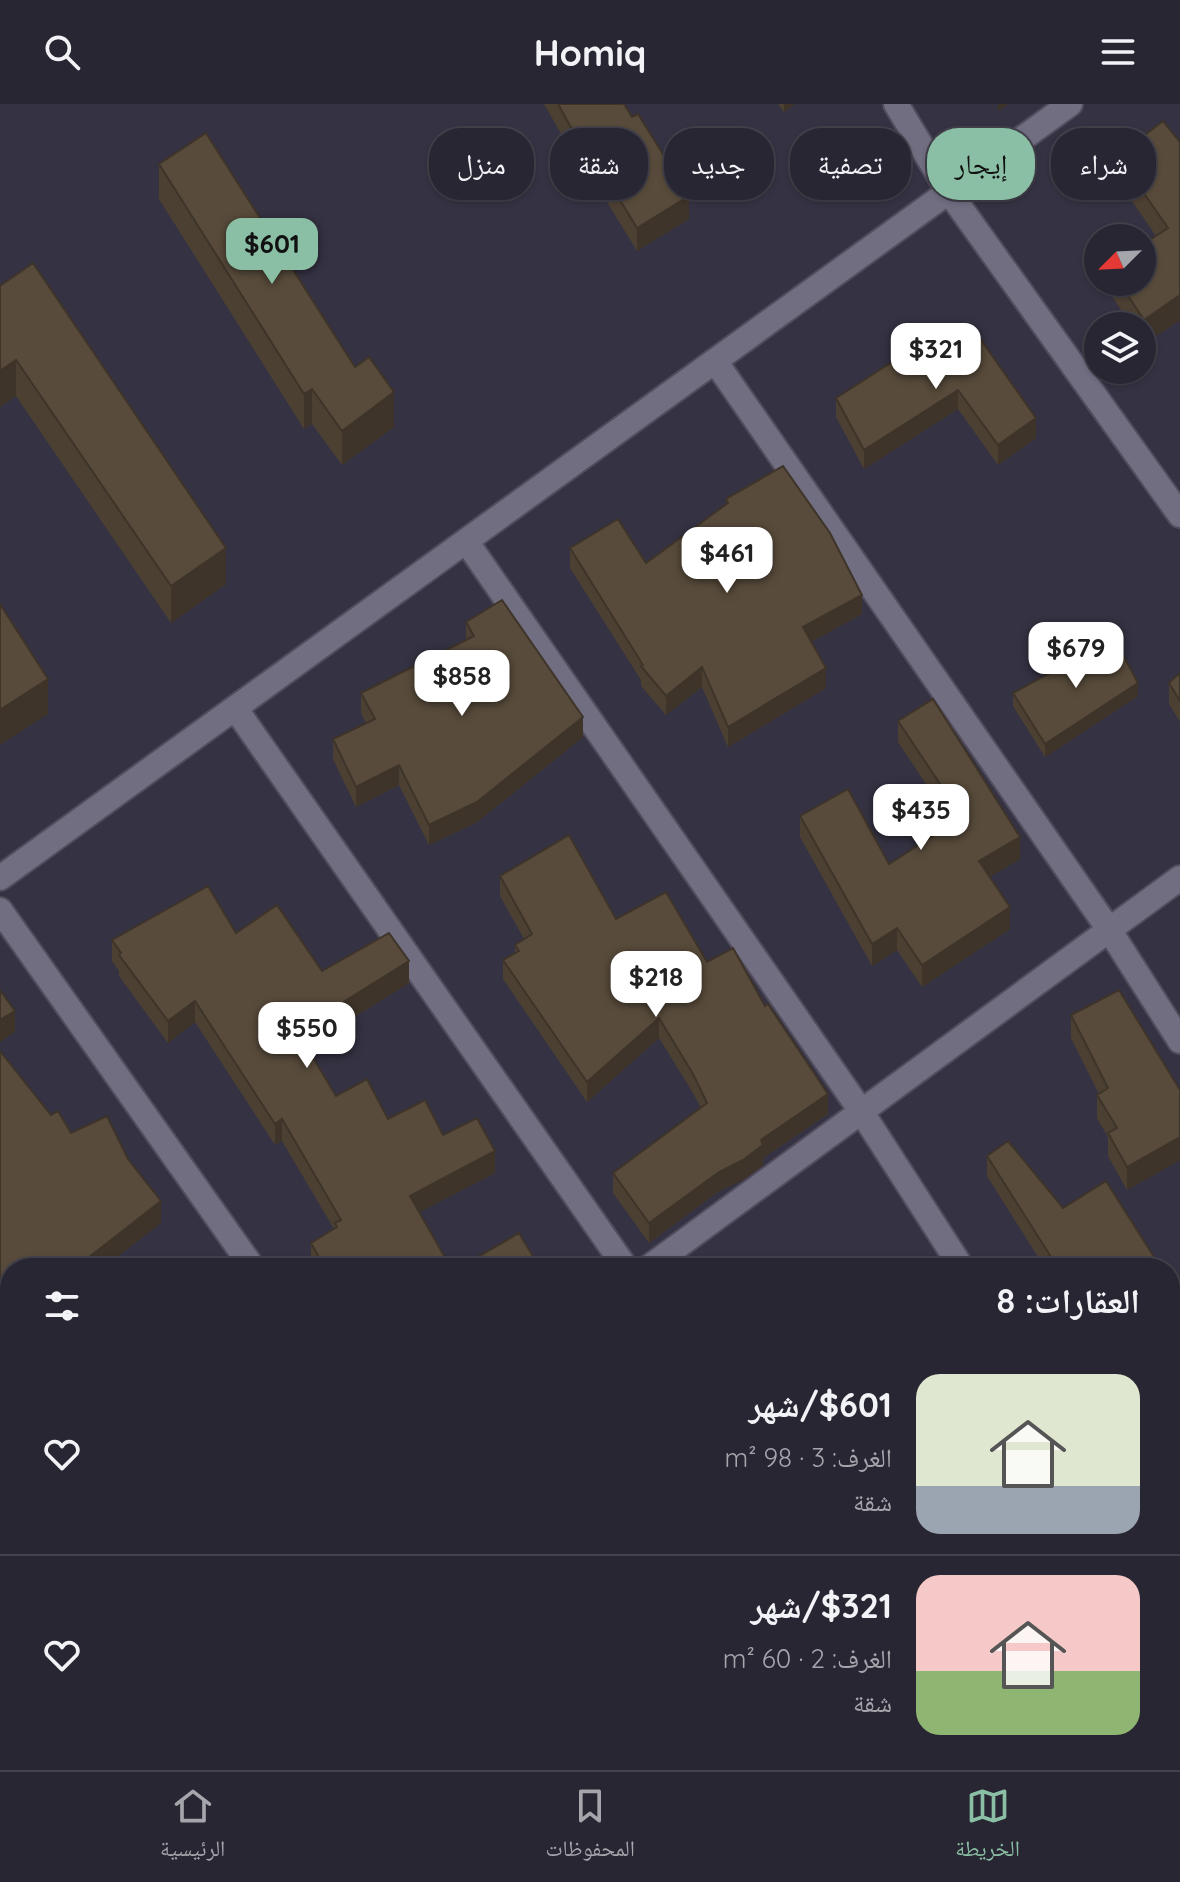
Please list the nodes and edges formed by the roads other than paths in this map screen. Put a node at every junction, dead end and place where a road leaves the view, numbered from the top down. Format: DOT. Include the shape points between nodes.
graph roads {
  1 [pos="896,104"];
  2 [pos="1070,104"];
  3 [pos="1035,129"];
  4 [pos="927,155"];
  5 [pos="938,200"];
  6 [pos="955,200"];
  7 [pos="715,361"];
  8 [pos="1180,515"];
  9 [pos="466,541"];
  10 [pos="235,708"];
  11 [pos="0,878"];
  12 [pos="1180,878"];
  13 [pos="0,910"];
  14 [pos="1110,931"];
  15 [pos="1180,1041"];
  16 [pos="861,1111"];
  17 [pos="246,1258"];
  18 [pos="619,1258"];
  19 [pos="662,1258"];
  20 [pos="956,1258"];
  1 -- 4 [label="street"];
  2 -- 3 [label="street"];
  5 -- 7 [label="street"];
  6 -- 8 [label="street"];
  7 -- 9 [label="street"];
  7 -- 14 [label="street"];
  9 -- 10 [label="street"];
  9 -- 16 [label="street"];
  10 -- 11 [label="street"];
  10 -- 18 [label="street"];
  12 -- 14 [label="street"];
  13 -- 17 [label="street"];
  14 -- 15 [label="street"];
  14 -- 16 [label="street"];
  16 -- 19 [label="street"];
  16 -- 20 [label="street"];
}
